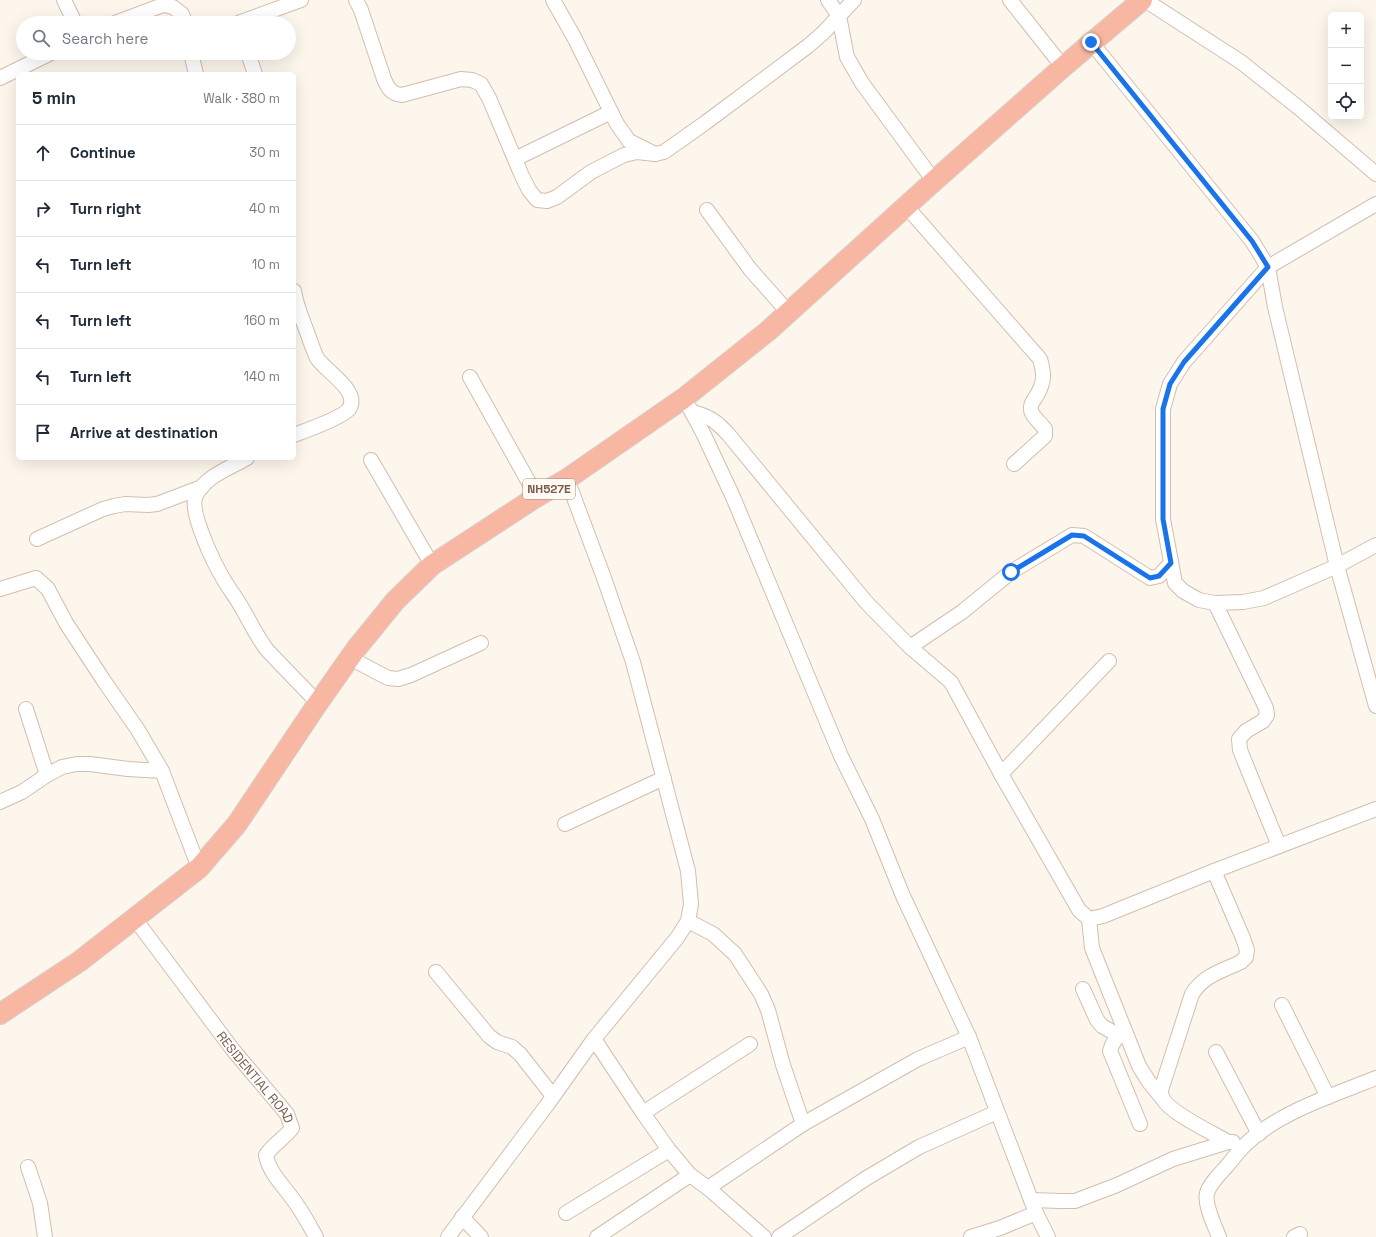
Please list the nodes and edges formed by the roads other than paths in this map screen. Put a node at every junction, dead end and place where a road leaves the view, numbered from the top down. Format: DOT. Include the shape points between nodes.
graph roads {
  1 [pos="64,0"];
  2 [pos="302,0"];
  3 [pos="356,0"];
  4 [pos="553,0"];
  5 [pos="828,0"];
  6 [pos="854,0"];
  7 [pos="1010,0"];
  8 [pos="1144,0"];
  9 [pos="175,4"];
  10 [pos="71,16"];
  11 [pos="134,16"];
  12 [pos="183,16"];
  13 [pos="257,16"];
  14 [pos="839,16"];
  15 [pos="1091,42"];
  16 [pos="37,60"];
  17 [pos="193,60"];
  18 [pos="250,60"];
  19 [pos="1063,67"];
  20 [pos="196,72"];
  21 [pos="254,72"];
  22 [pos="0,78"];
  23 [pos="611,112"];
  24 [pos="655,154"];
  25 [pos="515,159"];
  26 [pos="1376,174"];
  27 [pos="934,181"];
  28 [pos="1376,204"];
  29 [pos="906,206"];
  30 [pos="707,210"];
  31 [pos="1268,267"];
  32 [pos="296,298"];
  33 [pos="788,312"];
  34 [pos="470,377"];
  35 [pos="688,405"];
  36 [pos="296,434"];
  37 [pos="243,460"];
  38 [pos="370,460"];
  39 [pos="1014,464"];
  40 [pos="567,479"];
  41 [pos="202,487"];
  42 [pos="537,497"];
  43 [pos="37,539"];
  44 [pos="1376,545"];
  45 [pos="1171,563"];
  46 [pos="432,565"];
  47 [pos="1337,566"];
  48 [pos="0,589"];
  49 [pos="1215,603"];
  50 [pos="481,643"];
  51 [pos="910,647"];
  52 [pos="350,658"];
  53 [pos="1109,661"];
  54 [pos="318,703"];
  55 [pos="1376,706"];
  56 [pos="26,709"];
  57 [pos="162,771"];
  58 [pos="1001,774"];
  59 [pos="47,775"];
  60 [pos="664,778"];
  61 [pos="0,802"];
  62 [pos="1376,809"];
  63 [pos="566,824"];
  64 [pos="1280,846"];
  65 [pos="199,868"];
  66 [pos="1214,871"];
  67 [pos="135,919"];
  68 [pos="1089,919"];
  69 [pos="688,921"];
  70 [pos="436,972"];
  71 [pos="1083,989"];
  72 [pos="1282,1005"];
  73 [pos="1,1012"];
  74 [pos="1122,1033"];
  75 [pos="969,1038"];
  76 [pos="594,1039"];
  77 [pos="750,1044"];
  78 [pos="1216,1052"];
  79 [pos="1376,1078"];
  80 [pos="553,1096"];
  81 [pos="1328,1097"];
  82 [pos="1162,1098"];
  83 [pos="997,1112"];
  84 [pos="643,1113"];
  85 [pos="803,1124"];
  86 [pos="1140,1124"];
  87 [pos="1259,1134"];
  88 [pos="1228,1142"];
  89 [pos="1247,1143"];
  90 [pos="670,1150"];
  91 [pos="28,1166"];
  92 [pos="690,1175"];
  93 [pos="708,1188"];
  94 [pos="1031,1200"];
  95 [pos="566,1213"];
  96 [pos="1036,1213"];
  97 [pos="462,1217"];
  98 [pos="45,1237"];
  99 [pos="316,1237"];
  100 [pos="448,1237"];
  101 [pos="481,1237"];
  102 [pos="597,1237"];
  103 [pos="764,1237"];
  104 [pos="779,1237"];
  105 [pos="971,1237"];
  106 [pos="1048,1237"];
  107 [pos="1219,1237"];
  1 -- 10 [label="street"];
  2 -- 13 [label="street"];
  3 -- 25 [label="street" via="362,10 388,88 395,94 402,95 461,79 481,84"];
  4 -- 23 [label="street" via="574,36"];
  5 -- 14 [label="street"];
  6 -- 14 [label="street"];
  7 -- 19 [label="street"];
  8 -- 15 [label="highway, NH527E"];
  8 -- 26 [label="street" via="1241,62"];
  9 -- 11 [label="street" via="163,5"];
  9 -- 12 [label="street"];
  14 -- 24 [label="street" via="808,46 664,152"];
  14 -- 27 [label="street" via="847,57 862,83"];
  15 -- 19 [label="highway, NH527E"];
  15 -- 31 [label="street" via="1252,241"];
  16 -- 22 [label="street"];
  17 -- 20 [label="street"];
  18 -- 21 [label="street"];
  19 -- 27 [label="highway, NH527E"];
  23 -- 24 [label="street" via="629,141"];
  23 -- 25 [label="street"];
  24 -- 25 [label="street" via="637,152 624,155 591,172 557,197 547,201 537,200 529,190"];
  27 -- 29 [label="highway, NH527E"];
  28 -- 31 [label="street"];
  29 -- 33 [label="highway, NH527E"];
  29 -- 39 [label="street" via="1040,359 1044,371 1043,381 1031,408 1045,429 1045,436"];
  30 -- 33 [label="street" via="750,269"];
  31 -- 45 [label="street" via="1184,362 1170,384 1163,409 1163,519"];
  31 -- 47 [label="street"];
  32 -- 36 [label="street" via="318,359 350,393 352,402 349,410 340,416"];
  33 -- 35 [label="highway, NH527E"];
  34 -- 42 [label="street"];
  35 -- 40 [label="highway, NH527E"];
  35 -- 51 [label="street" via="716,421 728,434 866,602"];
  35 -- 75 [label="street" via="733,497 841,756 872,819 906,902"];
  37 -- 41 [label="street" via="213,477"];
  38 -- 46 [label="street"];
  40 -- 42 [label="highway, NH527E"];
  40 -- 60 [label="street" via="633,662"];
  41 -- 43 [label="street" via="157,504 114,506 104,509"];
  41 -- 54 [label="street" via="195,497 195,514 224,579 266,650"];
  42 -- 46 [label="highway, NH527E"];
  44 -- 47 [label="street"];
  45 -- 49 [label="street" via="1175,583 1183,591 1199,600"];
  45 -- 51 [label="street" via="1159,576 1150,578 1084,536 1072,535 1011,572 962,612"];
  46 -- 52 [label="highway, NH527E" via="395,601"];
  47 -- 49 [label="street" via="1264,598"];
  47 -- 55 [label="street"];
  48 -- 57 [label="street" via="36,578 42,582 70,630 138,730"];
  49 -- 64 [label="street" via="1266,708 1267,716 1263,721 1246,731 1239,739 1240,750"];
  50 -- 52 [label="street" via="398,679 388,678"];
  51 -- 58 [label="street" via="951,682"];
  52 -- 54 [label="highway, NH527E"];
  53 -- 58 [label="street"];
  54 -- 65 [label="highway, NH527E" via="237,824"];
  56 -- 59 [label="street"];
  57 -- 59 [label="street" via="77,764 62,767"];
  57 -- 65 [label="street"];
  58 -- 68 [label="street" via="1079,910"];
  59 -- 61 [label="street" via="22,792"];
  60 -- 63 [label="street"];
  60 -- 69 [label="street" via="688,871 691,904"];
  62 -- 64 [label="street"];
  64 -- 66 [label="street"];
  65 -- 67 [label="highway, NH527E"];
  66 -- 68 [label="street" via="1104,916"];
  66 -- 82 [label="street" via="1243,938 1246,957 1241,962 1206,978 1192,994 1161,1090"];
  67 -- 73 [label="highway, NH527E" via="80,961"];
  67 -- 99 [label="street, RESIDENTIAL ROAD" via="233,1050 287,1114 292,1128 269,1150 267,1160"];
  68 -- 74 [label="street" via="1092,948"];
  69 -- 76 [label="street"];
  69 -- 85 [label="street" via="713,934 735,954 761,994"];
  70 -- 80 [label="street" via="489,1036 512,1047 520,1054"];
  71 -- 74 [label="street" via="1102,1026"];
  72 -- 81 [label="street"];
  74 -- 82 [label="street" via="1149,1082"];
  74 -- 86 [label="street" via="1112,1044 1110,1051"];
  75 -- 83 [label="street"];
  75 -- 85 [label="street" via="918,1059"];
  76 -- 80 [label="street"];
  76 -- 84 [label="street"];
  77 -- 84 [label="street"];
  78 -- 87 [label="street"];
  79 -- 81 [label="street"];
  80 -- 97 [label="street"];
  81 -- 87 [label="street" via="1297,1110"];
  82 -- 88 [label="street" via="1177,1112"];
  83 -- 94 [label="street"];
  83 -- 104 [label="street" via="919,1147 865,1179"];
  84 -- 90 [label="street"];
  85 -- 93 [label="street"];
  87 -- 89 [label="street"];
  88 -- 89 [label="street"];
  88 -- 94 [label="street" via="1173,1159 1075,1201"];
  89 -- 107 [label="street" via="1214,1181 1208,1193 1208,1208"];
  90 -- 92 [label="street"];
  90 -- 95 [label="street"];
  91 -- 98 [label="street" via="40,1203"];
  92 -- 93 [label="street"];
  92 -- 102 [label="street"];
  93 -- 103 [label="street"];
  94 -- 96 [label="street"];
  96 -- 105 [label="street"];
  96 -- 106 [label="street"];
  97 -- 100 [label="street"];
  97 -- 101 [label="street"];
}
